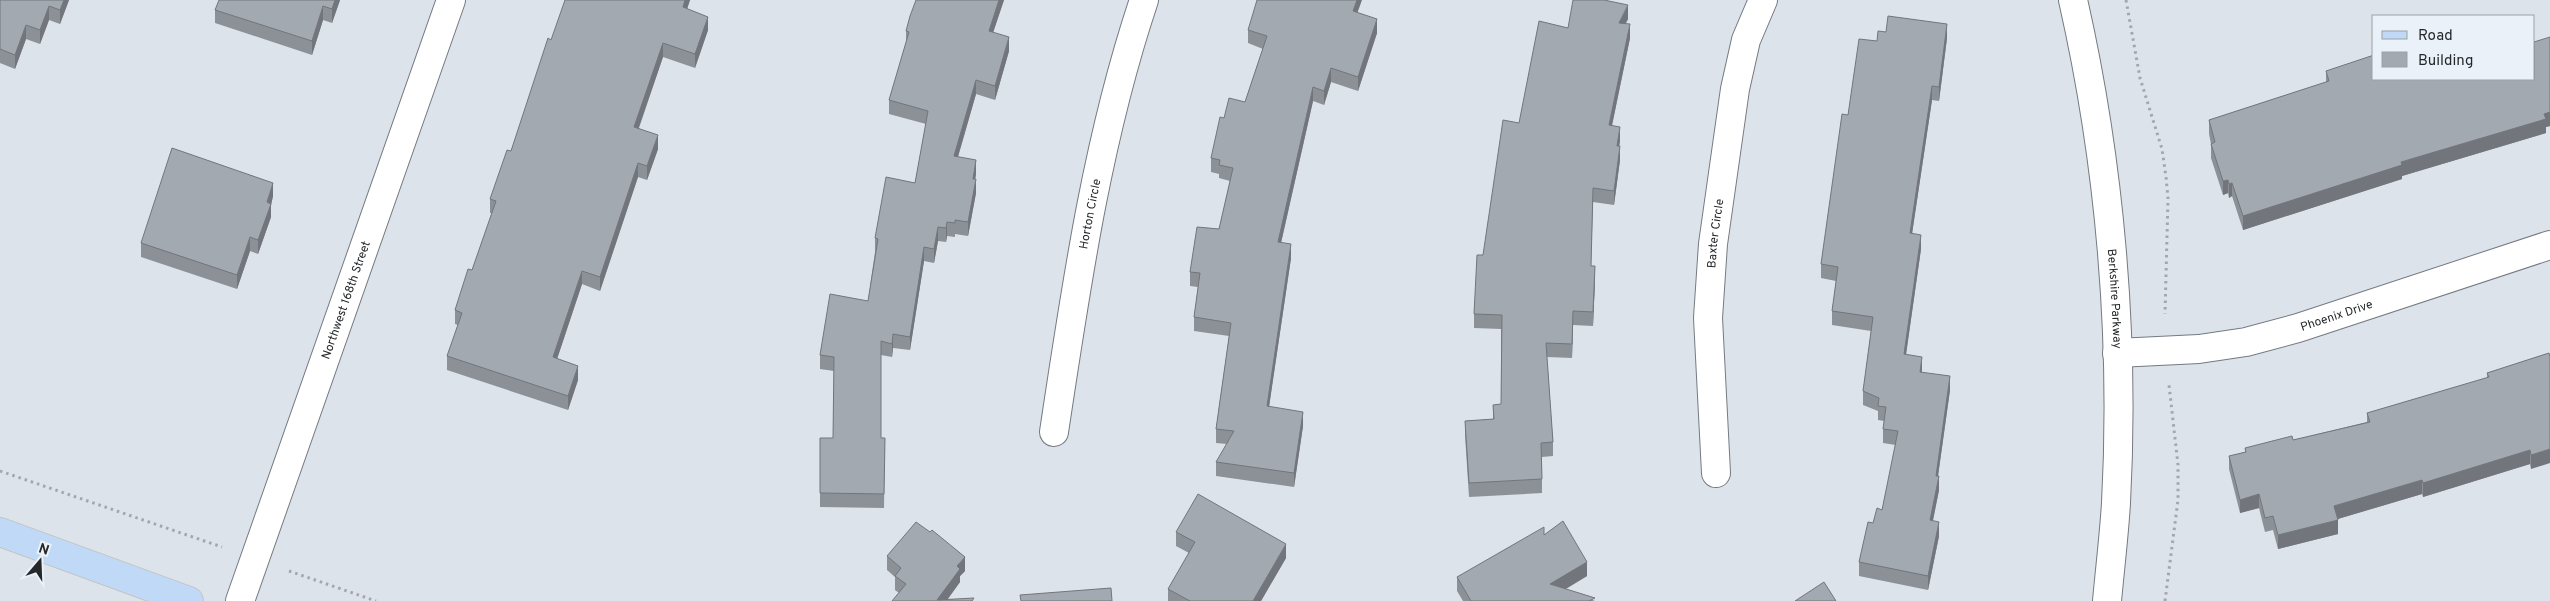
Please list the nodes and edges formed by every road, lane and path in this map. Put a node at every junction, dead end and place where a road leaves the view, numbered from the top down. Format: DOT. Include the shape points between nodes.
graph roads {
  1 [pos="451,0"];
  2 [pos="1144,0"];
  3 [pos="1763,0"];
  4 [pos="2073,0"];
  5 [pos="2126,0"];
  6 [pos="2550,245"];
  7 [pos="2167,351"];
  8 [pos="2117,353"];
  9 [pos="1054,432"];
  10 [pos="0,471"];
  11 [pos="1716,473"];
  12 [pos="0,532"];
  13 [pos="223,548"];
  14 [pos="288,571"];
  15 [pos="189,601"];
  16 [pos="240,601"];
  17 [pos="376,601"];
  18 [pos="2107,601"];
  19 [pos="2165,601"];
  1 -- 16 [label="street, Northwest 168th Street"];
  2 -- 9 [label="street, Horton Circle" via="1109,122 1088,216"];
  3 -- 11 [label="street, Baxter Circle" via="1746,40 1735,89 1713,244 1708,318"];
  4 -- 8 [label="street, Berkshire Parkway" via="2099,141 2111,251"];
  5 -- 7 [label="path" via="2140,78 2162,149 2166,177 2164,300"];
  6 -- 7 [label="street, Phoenix Drive" via="2298,328 2246,342"];
  7 -- 8 [label="street, Phoenix Drive"];
  7 -- 19 [label="path" via="2178,465 2178,500"];
  8 -- 18 [label="street, Berkshire Parkway" via="2116,503"];
  10 -- 13 [label="path"];
  12 -- 15 [label="main road"];
  14 -- 17 [label="path"];
}
